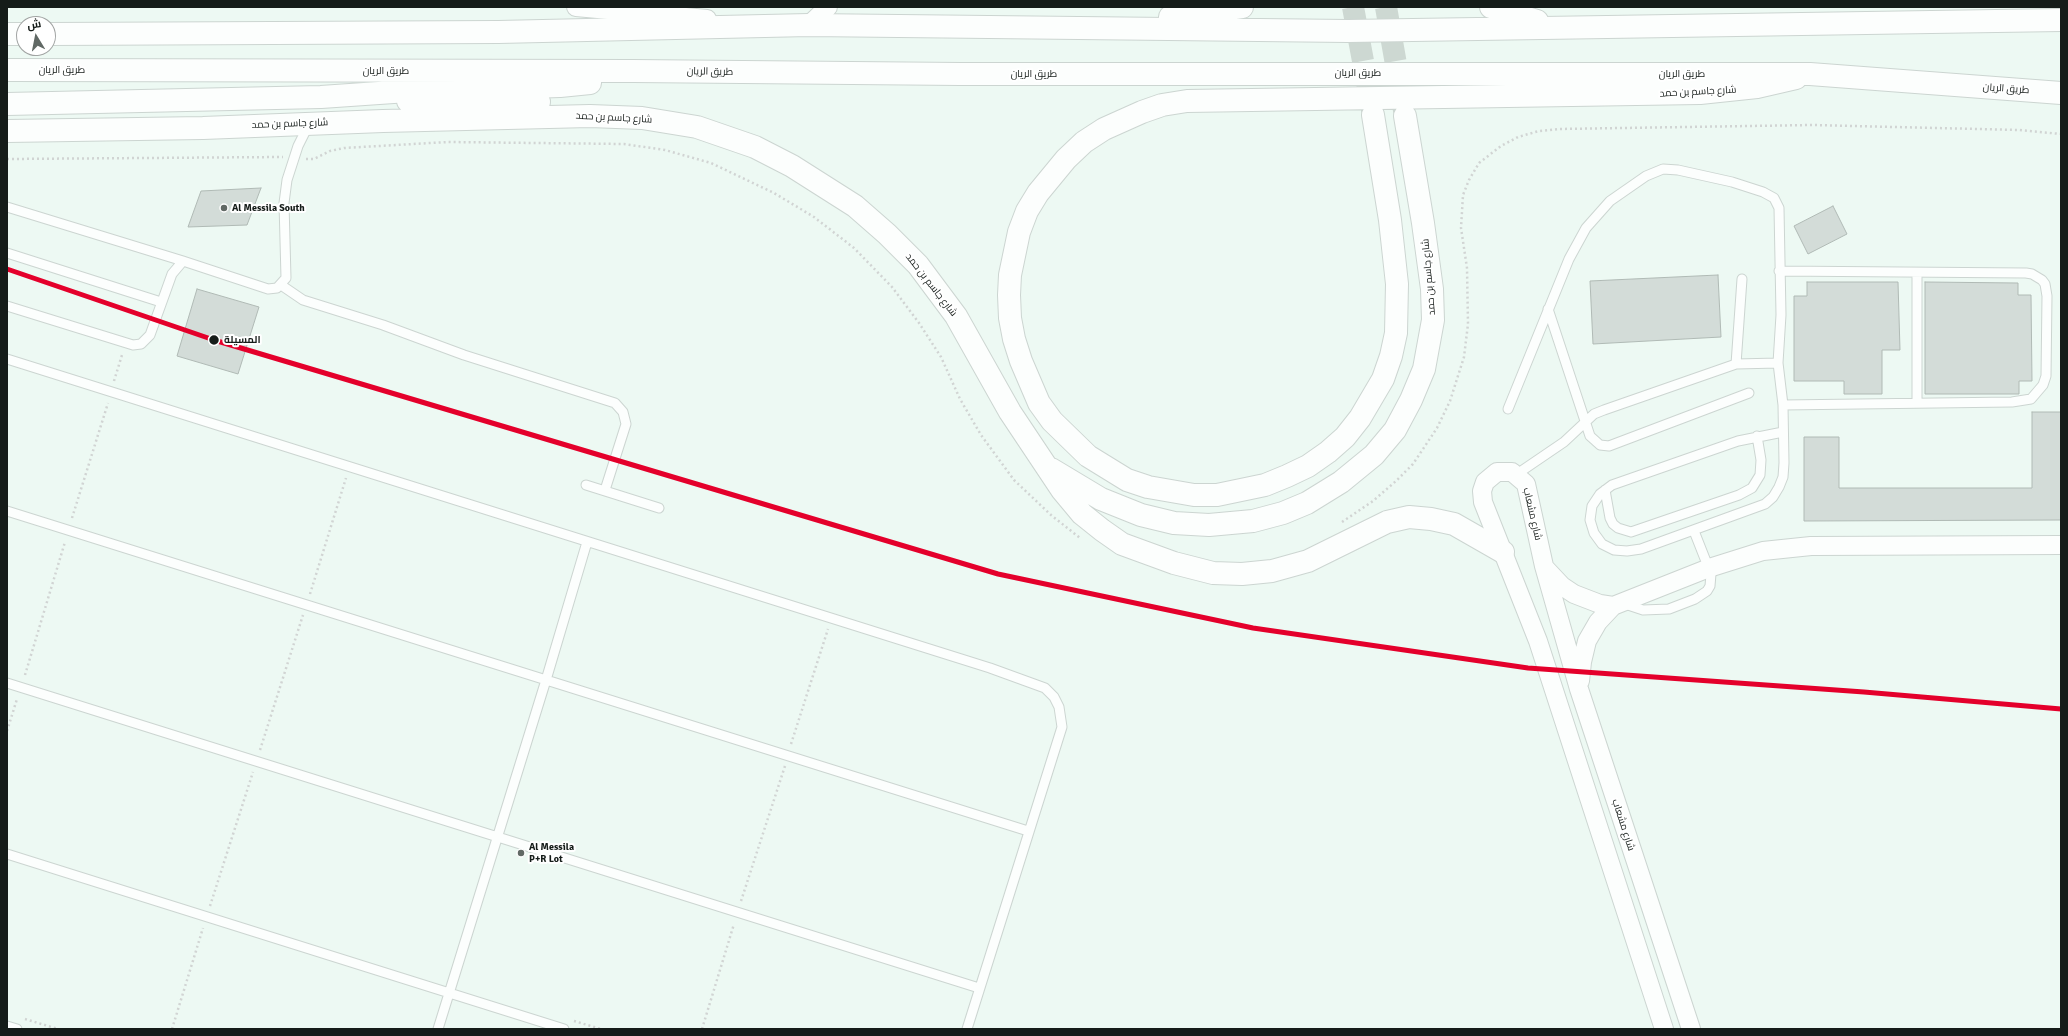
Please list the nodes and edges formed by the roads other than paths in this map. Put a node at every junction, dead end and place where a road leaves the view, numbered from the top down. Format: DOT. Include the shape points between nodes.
graph roads {
  1 [pos="576,7"];
  2 [pos="828,7"];
  3 [pos="1242,7"];
  4 [pos="1491,7"];
  5 [pos="2061,20"];
  6 [pos="810,25"];
  7 [pos="779,26"];
  8 [pos="1557,27"];
  9 [pos="1100,28"];
  10 [pos="56,34"];
  11 [pos="7,70"];
  12 [pos="633,71"];
  13 [pos="1810,74"];
  14 [pos="2061,93"];
  15 [pos="321,97"];
  16 [pos="7,104"];
  17 [pos="1373,115"];
  18 [pos="1405,116"];
  19 [pos="310,124"];
  20 [pos="7,131"];
  21 [pos="855,206"];
  22 [pos="7,207"];
  23 [pos="7,253"];
  24 [pos="183,261"];
  25 [pos="1779,271"];
  26 [pos="1917,273"];
  27 [pos="1742,279"];
  28 [pos="281,285"];
  29 [pos="161,302"];
  30 [pos="7,306"];
  31 [pos="1548,309"];
  32 [pos="7,359"];
  33 [pos="1778,363"];
  34 [pos="1736,364"];
  35 [pos="1749,393"];
  36 [pos="1917,403"];
  37 [pos="1783,404"];
  38 [pos="1508,409"];
  39 [pos="1586,421"];
  40 [pos="1783,432"];
  41 [pos="1757,436"];
  42 [pos="1047,467"];
  43 [pos="1517,474"];
  44 [pos="586,485"];
  45 [pos="604,490"];
  46 [pos="1605,490"];
  47 [pos="659,508"];
  48 [pos="7,511"];
  49 [pos="1694,531"];
  50 [pos="587,542"];
  51 [pos="2061,545"];
  52 [pos="1503,552"];
  53 [pos="1544,566"];
  54 [pos="1710,568"];
  55 [pos="1617,604"];
  56 [pos="546,680"];
  57 [pos="7,683"];
  58 [pos="1579,689"];
  59 [pos="1028,831"];
  60 [pos="497,837"];
  61 [pos="7,854"];
  62 [pos="980,988"];
  63 [pos="450,993"];
  64 [pos="7,1026"];
  65 [pos="17,1029"];
  66 [pos="438,1029"];
  67 [pos="564,1029"];
  68 [pos="967,1029"];
  69 [pos="1664,1029"];
  70 [pos="1691,1029"];
  1 -- 7 [label="street"];
  2 -- 6 [label="street"];
  3 -- 9 [label="main road"];
  4 -- 8 [label="main road"];
  5 -- 8 [label="main road"];
  6 -- 7 [label="main road"];
  6 -- 9 [label="main road"];
  7 -- 10 [label="main road" via="491,32"];
  8 -- 9 [label="main road" via="1348,30"];
  11 -- 12 [label="main road, طريق الريان"];
  12 -- 13 [label="main road, طريق الريان" via="961,74"];
  12 -- 15 [label="main road" via="597,83"];
  13 -- 14 [label="main road, طريق الريان"];
  13 -- 17 [label="main road, شارع جاسم بن حمد" via="1757,87 1700,93 1187,101 1162,105 1104,129 1084,142 1066,159 1038,193 1018,232 1010,275 1010,318 1021,361 1039,403 1070,440 1088,456 1127,480 1148,487 1194,495 1217,494 1265,485 1308,466 1345,437 1360,418 1383,379 1396,333 1397,284"];
  15 -- 16 [label="main road"];
  15 -- 21 [label="main road" via="370,101 630,102 680,108 736,125 773,142 842,185"];
  18 -- 42 [label="main road, شارع جاسم بن حمد" via="1423,223 1432,289 1433,320 1425,364 1411,400 1395,430 1374,455 1341,482 1307,502 1252,521 1209,525 1174,523 1141,515 1101,499"];
  19 -- 20 [label="main road, شارع جاسم بن حمد"];
  19 -- 21 [label="main road, شارع جاسم بن حمد" via="540,116 624,116 658,120 697,127 755,147 792,166"];
  19 -- 28 [label="lane" via="294,157 287,180 284,203 286,278"];
  21 -- 42 [label="main road, شارع جاسم بن حمد" via="918,265 940,293 973,344 1010,412"];
  22 -- 24 [label="lane"];
  23 -- 29 [label="lane"];
  24 -- 28 [label="lane" via="268,289"];
  24 -- 29 [label="lane" via="172,274"];
  25 -- 26 [label="lane"];
  25 -- 31 [label="lane" via="1779,208 1774,198 1732,182 1663,169 1646,176 1610,201 1597,214 1577,243"];
  25 -- 33 [label="lane" via="1781,315"];
  26 -- 36 [label="lane"];
  26 -- 36 [label="lane" via="2032,274 2045,284 2048,308 2046,376 2043,386 2031,399 2012,402"];
  27 -- 34 [label="lane"];
  28 -- 45 [label="lane" via="303,300 615,403 623,412 626,424"];
  29 -- 30 [label="lane" via="148,339 137,345"];
  31 -- 38 [label="lane"];
  31 -- 39 [label="lane"];
  32 -- 50 [label="lane"];
  33 -- 34 [label="lane"];
  33 -- 37 [label="lane"];
  34 -- 39 [label="lane" via="1604,410"];
  35 -- 39 [label="lane" via="1609,446 1600,445 1592,440"];
  36 -- 37 [label="lane"];
  37 -- 40 [label="lane"];
  39 -- 43 [label="lane" via="1572,436"];
  40 -- 41 [label="lane"];
  40 -- 49 [label="lane" via="1782,477 1774,497 1755,509"];
  41 -- 46 [label="lane"];
  41 -- 46 [label="lane" via="1761,460 1760,475 1752,488 1731,497 1631,532 1613,524"];
  42 -- 52 [label="main road" via="1082,514 1113,538 1157,559 1213,572 1242,574 1284,568 1329,552 1387,522 1410,517 1454,524"];
  43 -- 52 [label="street" via="1502,471 1492,474 1482,491 1483,502"];
  43 -- 53 [label="street, شارع مشعاب" via="1526,484"];
  44 -- 45 [label="lane"];
  45 -- 47 [label="lane"];
  46 -- 49 [label="lane" via="1592,506 1590,520 1594,533 1602,544 1614,550 1641,549"];
  48 -- 56 [label="lane"];
  49 -- 54 [label="lane"];
  50 -- 56 [label="lane"];
  50 -- 59 [label="lane" via="997,670 1045,688 1059,707 1062,727"];
  51 -- 54 [label="street" via="1811,546 1763,551"];
  52 -- 69 [label="street" via="1538,641"];
  53 -- 55 [label="street" via="1562,586 1574,594 1600,604"];
  53 -- 58 [label="street, شارع مشعاب"];
  54 -- 55 [label="street"];
  54 -- 55 [label="lane" via="1711,580 1707,591 1682,605 1643,610"];
  55 -- 58 [label="street" via="1598,622 1587,641"];
  56 -- 59 [label="lane"];
  56 -- 60 [label="lane"];
  57 -- 60 [label="lane"];
  58 -- 70 [label="street, شارع مشعاب"];
  59 -- 62 [label="lane"];
  60 -- 62 [label="lane"];
  60 -- 63 [label="lane"];
  61 -- 63 [label="lane"];
  62 -- 68 [label="lane"];
  63 -- 66 [label="lane"];
  63 -- 67 [label="lane"];
  64 -- 65 [label="lane"];
}
